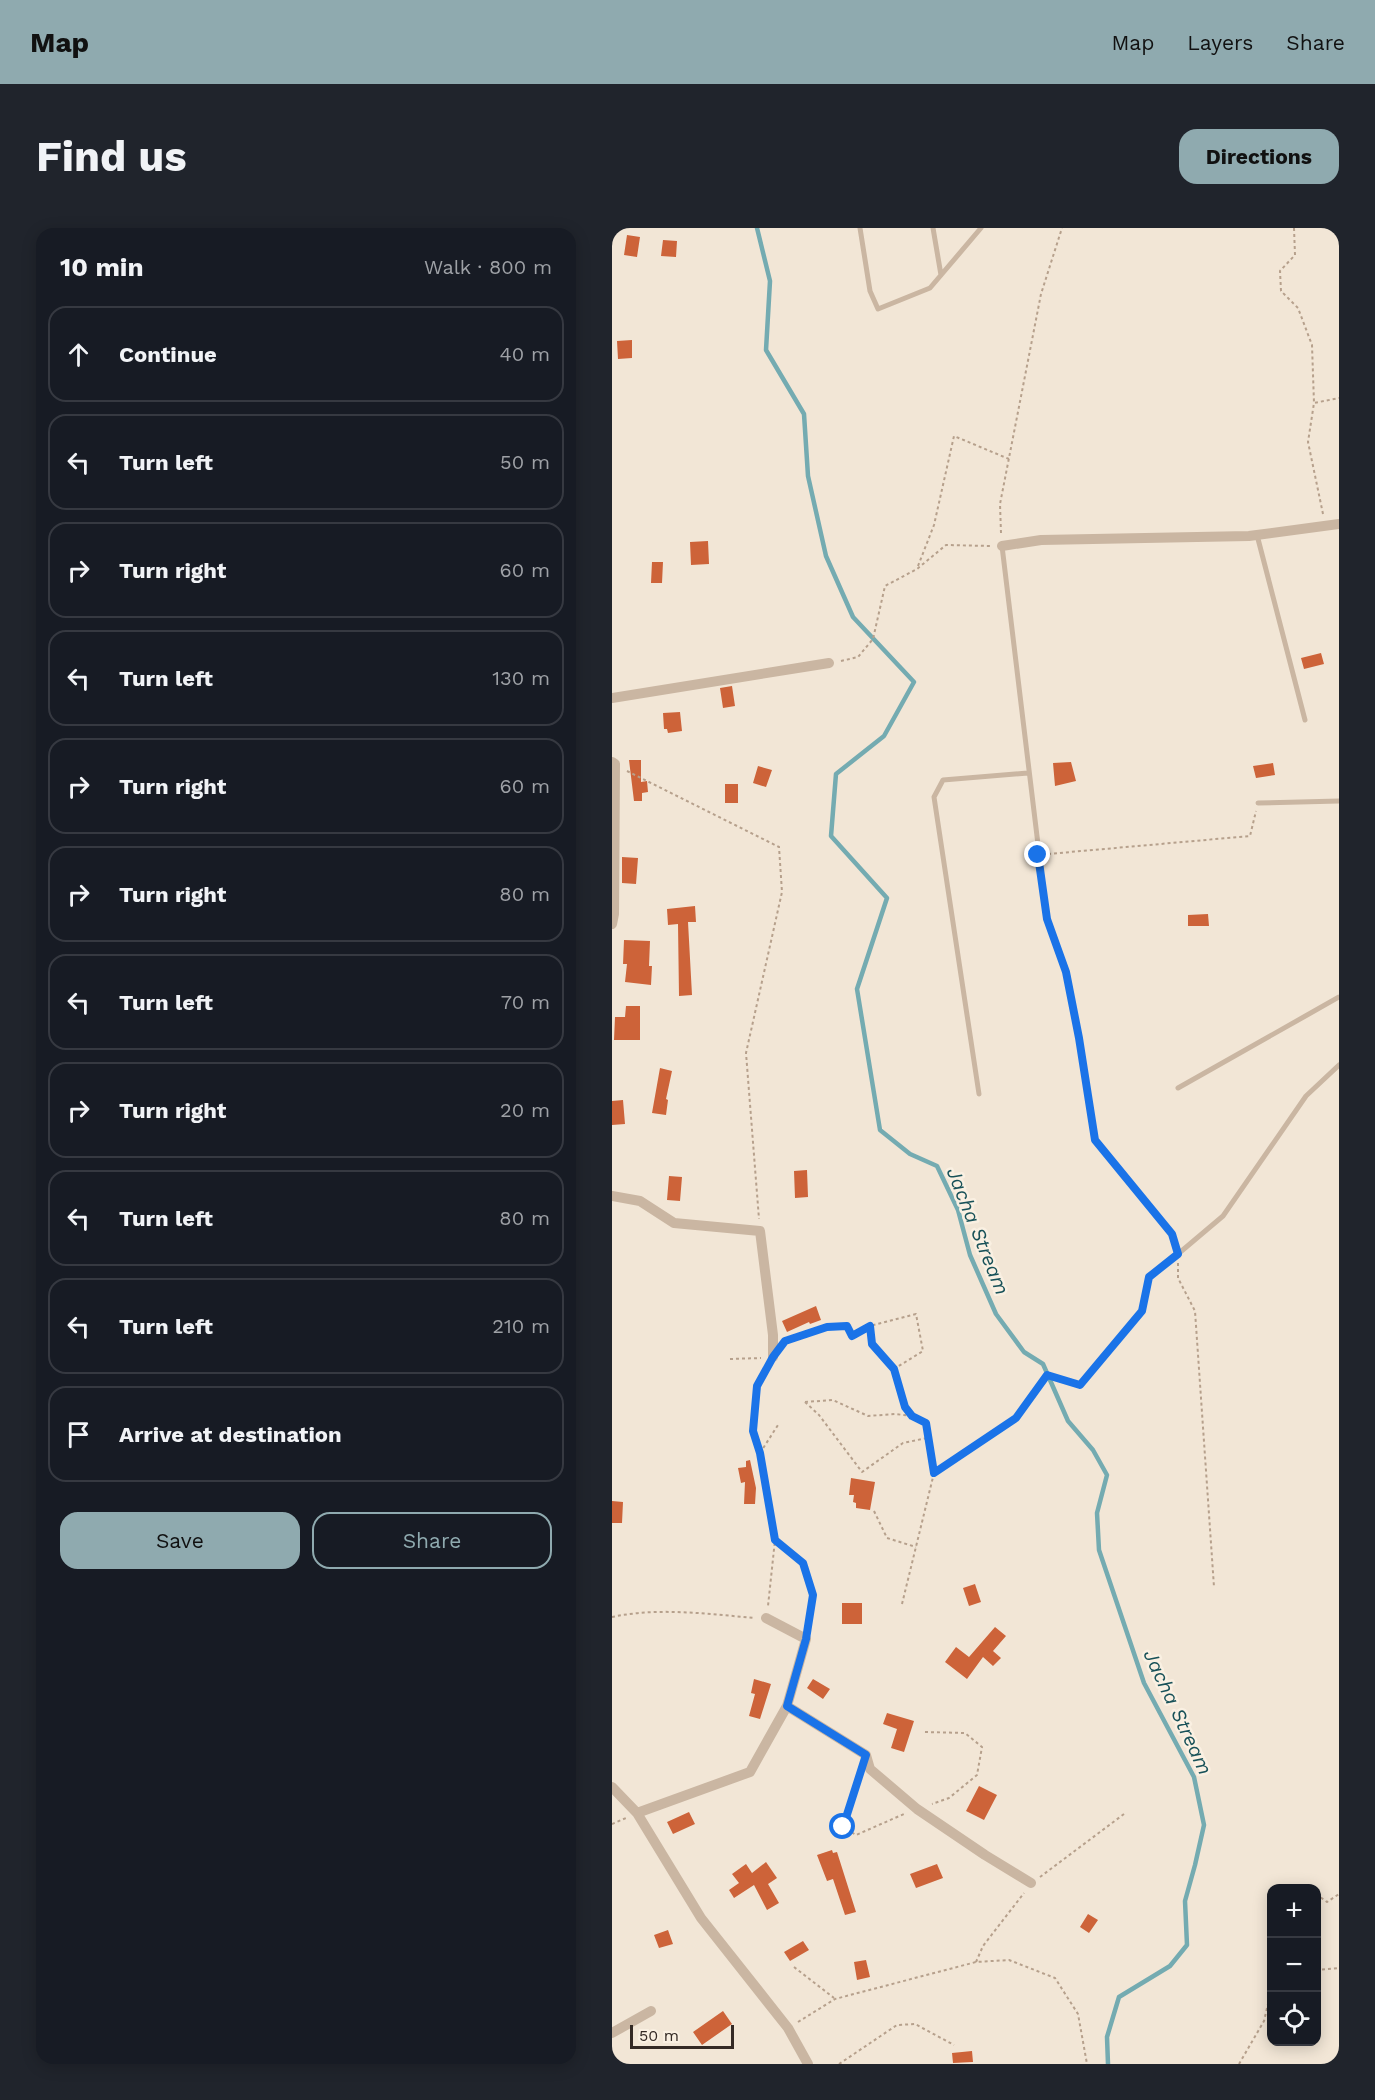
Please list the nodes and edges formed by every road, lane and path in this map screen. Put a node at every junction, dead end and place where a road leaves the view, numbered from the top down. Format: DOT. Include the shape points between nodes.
graph roads {
  1 [pos="860,228"];
  2 [pos="933,228"];
  3 [pos="981,228"];
  4 [pos="1062,228"];
  5 [pos="1294,228"];
  6 [pos="941,275"];
  7 [pos="1339,398"];
  8 [pos="1314,403"];
  9 [pos="1009,459"];
  10 [pos="1339,524"];
  11 [pos="1326,526"];
  12 [pos="1257,535"];
  13 [pos="1002,546"];
  14 [pos="917,569"];
  15 [pos="829,663"];
  16 [pos="612,698"];
  17 [pos="1305,720"];
  18 [pos="613,763"];
  19 [pos="1028,773"];
  20 [pos="1339,801"];
  21 [pos="1258,803"];
  22 [pos="1038,855"];
  23 [pos="612,924"];
  24 [pos="1339,997"];
  25 [pos="1339,1065"];
  26 [pos="1178,1088"];
  27 [pos="979,1094"];
  28 [pos="612,1196"];
  29 [pos="760,1231"];
  30 [pos="1178,1254"];
  31 [pos="870,1326"];
  32 [pos="773,1357"];
  33 [pos="730,1359"];
  34 [pos="894,1369"];
  35 [pos="912,1416"];
  36 [pos="778,1425"];
  37 [pos="927,1438"];
  38 [pos="760,1453"];
  39 [pos="934,1473"];
  40 [pos="874,1511"];
  41 [pos="775,1540"];
  42 [pos="917,1547"];
  43 [pos="1214,1587"];
  44 [pos="902,1604"];
  45 [pos="612,1617"];
  46 [pos="766,1618"];
  47 [pos="806,1639"];
  48 [pos="787,1706"];
  49 [pos="925,1732"];
  50 [pos="866,1755"];
  51 [pos="612,1787"];
  52 [pos="917,1809"];
  53 [pos="637,1812"];
  54 [pos="1124,1814"];
  55 [pos="1031,1883"];
  56 [pos="1339,1894"];
  57 [pos="1321,1897"];
  58 [pos="976,1962"];
  59 [pos="794,1967"];
  60 [pos="1339,1968"];
  61 [pos="1321,1970"];
  62 [pos="1271,1992"];
  63 [pos="835,1999"];
  64 [pos="651,2011"];
  65 [pos="788,2028"];
  66 [pos="612,2033"];
  67 [pos="954,2045"];
  68 [pos="807,2064"];
  69 [pos="839,2064"];
  70 [pos="1087,2064"];
  71 [pos="1239,2064"];
  1 -- 6 [label="lane" via="870,291 878,309 930,288"];
  2 -- 6 [label="lane"];
  3 -- 6 [label="lane"];
  4 -- 9 [label="path" via="1041,294"];
  5 -- 8 [label="path" via="1295,255 1280,271 1281,291 1298,308 1312,345"];
  7 -- 8 [label="path"];
  8 -- 11 [label="path" via="1308,442"];
  9 -- 13 [label="path" via="1000,504"];
  9 -- 14 [label="path" via="954,436 934,525"];
  10 -- 11 [label="street"];
  11 -- 12 [label="street"];
  12 -- 13 [label="street" via="1041,540"];
  12 -- 17 [label="lane"];
  13 -- 14 [label="path" via="946,545"];
  13 -- 19 [label="lane"];
  14 -- 15 [label="path" via="885,586 873,639 858,657"];
  15 -- 16 [label="street"];
  18 -- 23 [label="street"];
  18 -- 29 [label="path" via="779,847 782,892 746,1053"];
  19 -- 22 [label="lane"];
  19 -- 27 [label="lane" via="943,780 934,797"];
  20 -- 21 [label="lane"];
  21 -- 22 [label="path" via="1250,836"];
  22 -- 30 [label="lane" via="1047,919 1066,972 1095,1140 1172,1234"];
  24 -- 26 [label="lane"];
  25 -- 30 [label="lane" via="1306,1096 1223,1216"];
  28 -- 29 [label="street" via="640,1201 674,1223"];
  29 -- 32 [label="street"];
  30 -- 39 [label="path" via="1149,1277 1142,1311 1080,1385 1047,1375 1016,1418"];
  30 -- 43 [label="path" via="1178,1278 1195,1311"];
  31 -- 32 [label="path" via="852,1336 847,1326 827,1327 785,1341"];
  31 -- 34 [label="path" via="872,1344"];
  31 -- 34 [label="path" via="916,1314 923,1351"];
  32 -- 33 [label="path"];
  32 -- 38 [label="path" via="757,1386 753,1431"];
  34 -- 35 [label="path" via="905,1407"];
  35 -- 37 [label="path" via="926,1423"];
  35 -- 37 [label="path" via="868,1416 833,1400 805,1402 862,1472 903,1443"];
  36 -- 38 [label="path"];
  37 -- 39 [label="path"];
  38 -- 41 [label="path"];
  39 -- 42 [label="path"];
  40 -- 42 [label="path" via="887,1538"];
  41 -- 46 [label="path"];
  41 -- 47 [label="path" via="803,1563 813,1595"];
  42 -- 44 [label="path"];
  45 -- 46 [label="path" via="690,1612"];
  46 -- 47 [label="street"];
  47 -- 48 [label="street"];
  48 -- 50 [label="street"];
  48 -- 53 [label="street" via="750,1772"];
  49 -- 52 [label="path" via="965,1733 982,1748 977,1774 949,1798"];
  50 -- 52 [label="street" via="870,1769"];
  50 -- 52 [label="path" via="843,1827 856,1835"];
  51 -- 53 [label="street"];
  52 -- 55 [label="street"];
  53 -- 65 [label="street" via="701,1918"];
  54 -- 55 [label="path"];
  55 -- 58 [label="path" via="983,1946"];
  56 -- 57 [label="path" via="1327,1902"];
  58 -- 63 [label="path"];
  58 -- 70 [label="path" via="1009,1960 1055,1978 1078,2014"];
  59 -- 63 [label="path"];
  60 -- 61 [label="path"];
  62 -- 71 [label="path" via="1264,2021"];
  63 -- 65 [label="path"];
  64 -- 66 [label="street"];
  65 -- 68 [label="street"];
  67 -- 69 [label="path" via="915,2024 897,2025"];
}
